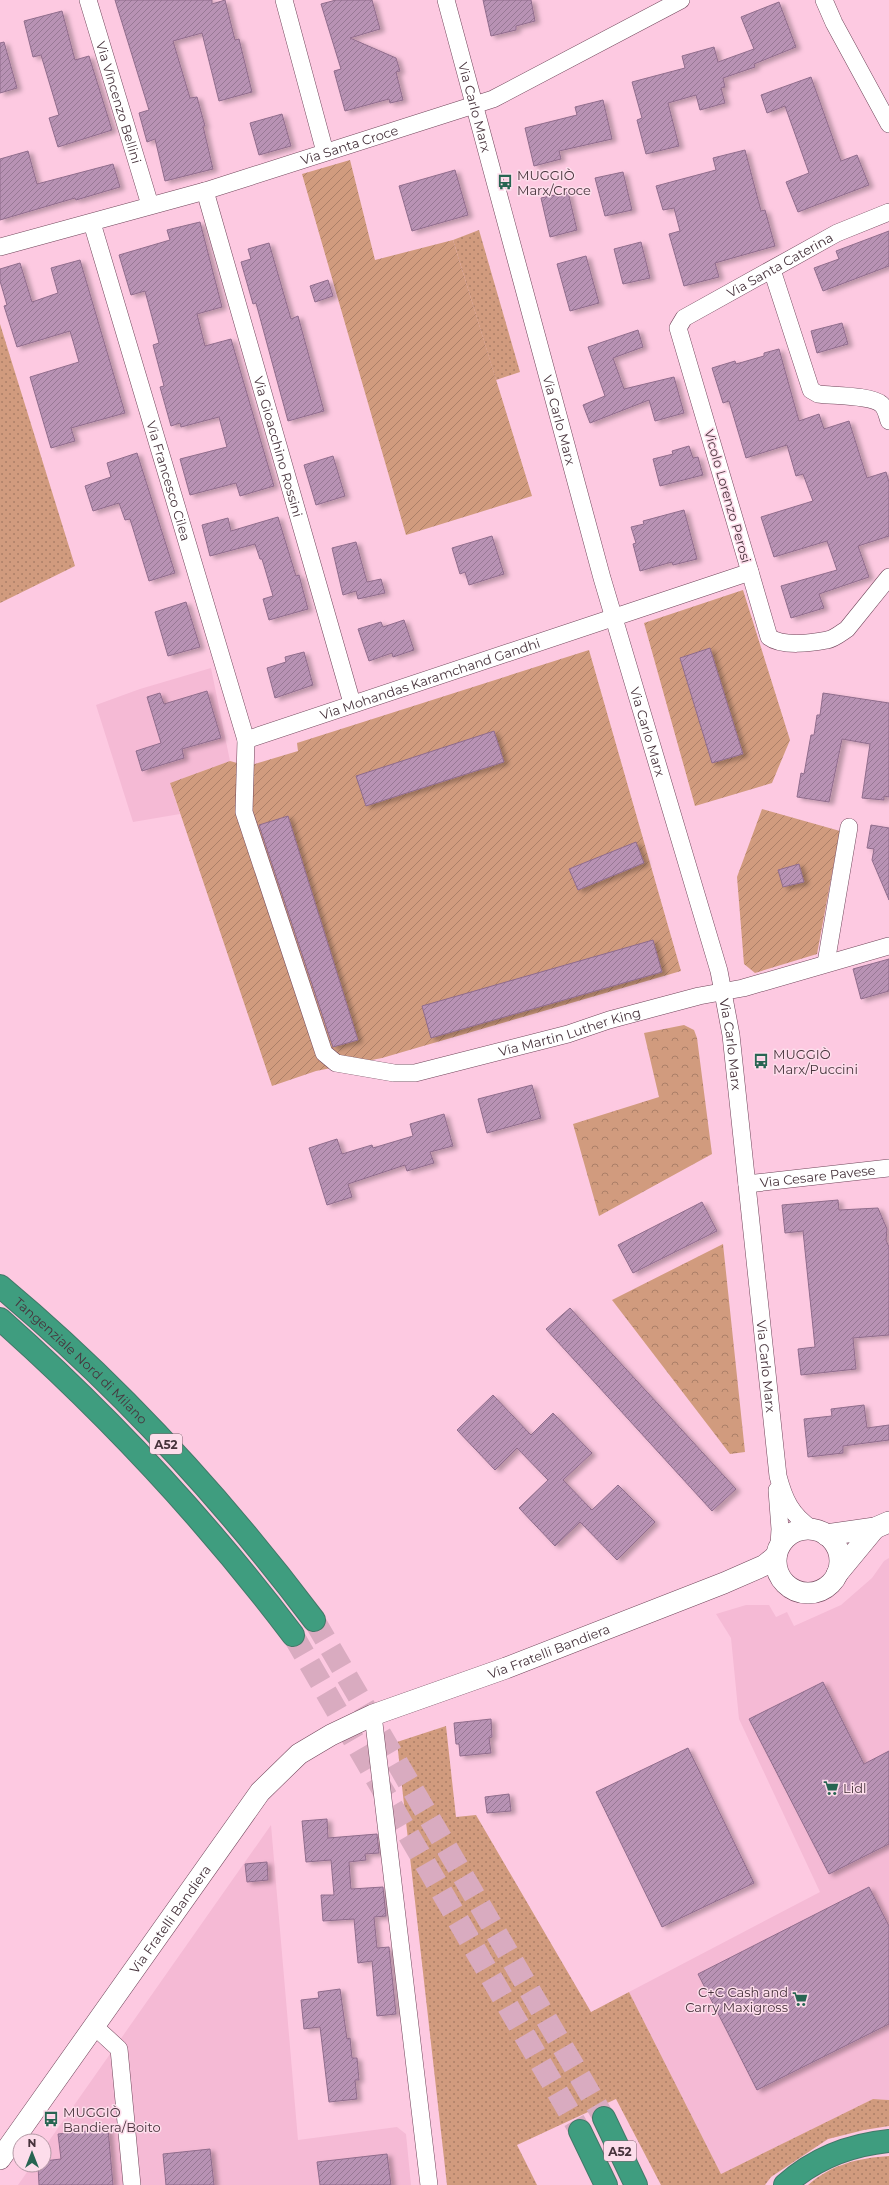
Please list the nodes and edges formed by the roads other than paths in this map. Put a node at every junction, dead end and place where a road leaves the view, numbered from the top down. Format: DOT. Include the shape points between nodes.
graph roads {
  1 [pos="88,0"];
  2 [pos="284,0"];
  3 [pos="446,0"];
  4 [pos="681,0"];
  5 [pos="824,0"];
  6 [pos="475,105"];
  7 [pos="889,124"];
  8 [pos="325,152"];
  9 [pos="205,191"];
  10 [pos="150,205"];
  11 [pos="889,212"];
  12 [pos="92,223"];
  13 [pos="0,247"];
  14 [pos="772,270"];
  15 [pos="678,328"];
  16 [pos="889,421"];
  17 [pos="750,572"];
  18 [pos="889,577"];
  19 [pos="613,617"];
  20 [pos="352,704"];
  21 [pos="246,740"];
  22 [pos="849,827"];
  23 [pos="889,946"];
  24 [pos="826,963"];
  25 [pos="724,991"];
  26 [pos="415,1072"];
  27 [pos="889,1168"];
  28 [pos="747,1184"];
  29 [pos="0,1286"];
  30 [pos="0,1320"];
  31 [pos="778,1476"];
  32 [pos="882,1525"];
  33 [pos="819,1532"];
  34 [pos="777,1550"];
  35 [pos="838,1574"];
  36 [pos="724,1583"];
  37 [pos="784,1583"];
  38 [pos="314,1620"];
  39 [pos="293,1635"];
  40 [pos="373,1715"];
  41 [pos="94,2026"];
  42 [pos="604,2118"];
  43 [pos="580,2131"];
  44 [pos="889,2141"];
  45 [pos="0,2159"];
  46 [pos="132,2185"];
  47 [pos="429,2185"];
  48 [pos="606,2185"];
  49 [pos="636,2185"];
  50 [pos="785,2185"];
  1 -- 10 [label="street, Via Vincenzo Bellini"];
  2 -- 8 [label="street"];
  3 -- 6 [label="street, Via Carlo Marx"];
  4 -- 6 [label="street, Via Santa Croce" via="493,99"];
  5 -- 7 [label="street"];
  6 -- 8 [label="street, Via Santa Croce"];
  6 -- 19 [label="street, Via Carlo Marx"];
  8 -- 9 [label="street, Via Santa Croce"];
  9 -- 10 [label="street, Via Santa Croce"];
  9 -- 20 [label="street, Via Gioacchino Rossini"];
  10 -- 12 [label="street, Via Santa Croce"];
  11 -- 14 [label="street, Via Santa Caterina" via="837,233"];
  12 -- 13 [label="street, Via Santa Croce"];
  12 -- 21 [label="street, Via Francesco Cilea"];
  14 -- 15 [label="street, Via Santa Caterina" via="684,318"];
  14 -- 16 [label="street" via="811,390 818,394 870,399 880,403"];
  15 -- 17 [label="street, Vicolo Lorenzo Perosi"];
  17 -- 18 [label="street" via="769,637 784,644 828,640 839,635 847,629"];
  17 -- 19 [label="street, Vicolo Lorenzo Perosi"];
  19 -- 20 [label="street, Via Mohandas Karamchand Gandhi"];
  19 -- 25 [label="street, Via Carlo Marx"];
  20 -- 21 [label="street, Via Mohandas Karamchand Gandhi"];
  21 -- 26 [label="street, Via Francesco Cilea" via="244,812 324,1053 336,1063 394,1074"];
  22 -- 24 [label="street"];
  23 -- 24 [label="street, Via Martin Luther King"];
  24 -- 25 [label="street, Via Martin Luther King" via="743,988"];
  25 -- 26 [label="street, Via Martin Luther King" via="610,1020 568,1034"];
  25 -- 28 [label="street, Via Carlo Marx"];
  27 -- 28 [label="street, Via Cesare Pavese"];
  28 -- 31 [label="street, Via Carlo Marx"];
  29 -- 38 [label="highway, Tangenziale Nord di Milano / A52" via="77,1355 164,1442 245,1533"];
  30 -- 39 [label="highway, Tangenziale Nord di Milano / A52" via="84,1397 151,1465 224,1548"];
  31 -- 33 [label="street, Via Carlo Marx" via="790,1510"];
  31 -- 34 [label="street, Via Carlo Marx" via="776,1499 780,1529"];
  32 -- 33 [label="street, Via Fratelli Bandiera"];
  32 -- 35 [label="street, Via Fratelli Bandiera"];
  33 -- 34 [label="street, Via Fratelli Bandiera" via="796,1530 786,1536"];
  33 -- 35 [label="street" via="834,1542 839,1552"];
  34 -- 36 [label="street, Via Fratelli Bandiera" via="765,1565"];
  34 -- 37 [label="street" via="774,1562 777,1574"];
  35 -- 37 [label="street, Via Fratelli Bandiera" via="824,1588 814,1592 792,1590"];
  36 -- 37 [label="street, Via Fratelli Bandiera" via="753,1580"];
  36 -- 40 [label="street, Via Fratelli Bandiera" via="506,1668"];
  40 -- 41 [label="street, Via Fratelli Bandiera" via="299,1754 260,1792"];
  40 -- 47 [label="street"];
  41 -- 45 [label="street, Via Fratelli Bandiera"];
  41 -- 46 [label="street" via="119,2049"];
  42 -- 49 [label="highway, A52"];
  43 -- 48 [label="highway, A52"];
  44 -- 50 [label="highway" via="845,2148 817,2162"];
}
